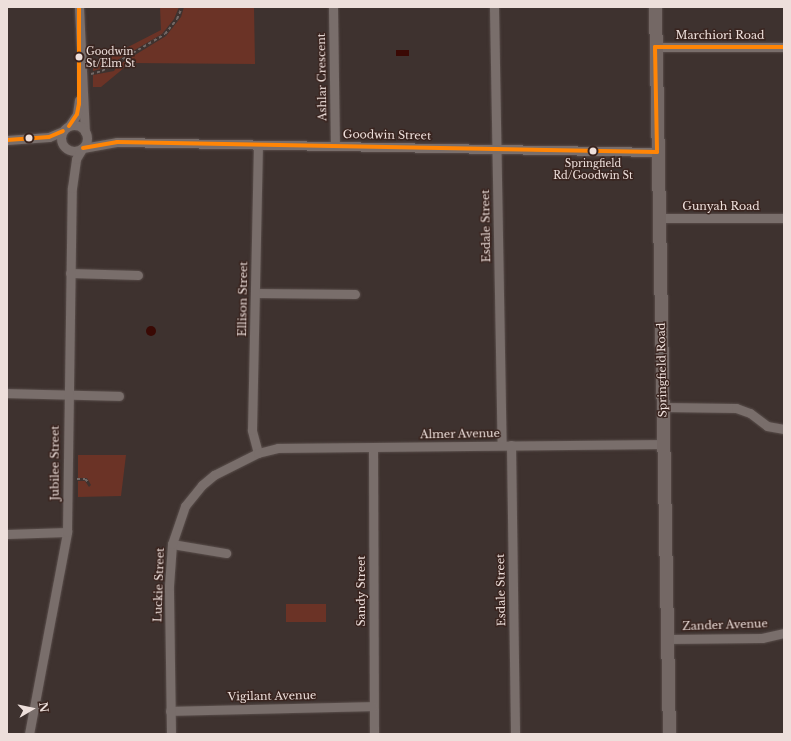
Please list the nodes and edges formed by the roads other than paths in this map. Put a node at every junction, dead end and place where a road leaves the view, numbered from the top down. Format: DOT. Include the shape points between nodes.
graph roads {
  1 [pos="79,7"];
  2 [pos="333,7"];
  3 [pos="494,7"];
  4 [pos="655,7"];
  5 [pos="655,47"];
  6 [pos="784,47"];
  7 [pos="81,75"];
  8 [pos="66,129"];
  9 [pos="86,133"];
  10 [pos="7,140"];
  11 [pos="17,140"];
  12 [pos="117,142"];
  13 [pos="258,145"];
  14 [pos="335,146"];
  15 [pos="65,147"];
  16 [pos="83,148"];
  17 [pos="497,149"];
  18 [pos="657,152"];
  19 [pos="72,188"];
  20 [pos="659,218"];
  21 [pos="784,218"];
  22 [pos="70,273"];
  23 [pos="138,275"];
  24 [pos="255,293"];
  25 [pos="355,294"];
  26 [pos="7,393"];
  27 [pos="68,395"];
  28 [pos="119,396"];
  29 [pos="662,407"];
  30 [pos="784,429"];
  31 [pos="663,444"];
  32 [pos="507,445"];
  33 [pos="373,448"];
  34 [pos="258,453"];
  35 [pos="67,532"];
  36 [pos="7,534"];
  37 [pos="172,544"];
  38 [pos="226,553"];
  39 [pos="784,633"];
  40 [pos="667,639"];
  41 [pos="373,706"];
  42 [pos="170,711"];
  43 [pos="29,734"];
  44 [pos="171,734"];
  45 [pos="374,734"];
  46 [pos="515,734"];
  47 [pos="669,734"];
  1 -- 7 [label="street"];
  2 -- 14 [label="street, Ashlar Crescent"];
  3 -- 17 [label="street, Esdale Street"];
  4 -- 5 [label="main road, Springfield Road"];
  5 -- 6 [label="street, Marchiori Road"];
  5 -- 18 [label="main road, Springfield Road"];
  7 -- 8 [label="street" via="79,110"];
  7 -- 9 [label="street"];
  8 -- 9 [label="street" via="80,126"];
  8 -- 11 [label="street" via="49,137"];
  8 -- 15 [label="street"];
  9 -- 12 [label="street, Goodwin Street"];
  9 -- 16 [label="street" via="87,141"];
  10 -- 11 [label="street"];
  11 -- 15 [label="street"];
  12 -- 13 [label="street, Goodwin Street"];
  12 -- 16 [label="street, Goodwin Street"];
  13 -- 14 [label="street, Goodwin Street"];
  13 -- 24 [label="street, Ellison Street"];
  14 -- 17 [label="street, Goodwin Street"];
  15 -- 16 [label="street" via="74,152"];
  15 -- 19 [label="street, Jubilee Street"];
  16 -- 19 [label="street, Jubilee Street" via="76,159"];
  17 -- 18 [label="street, Goodwin Street"];
  17 -- 32 [label="street, Esdale Street"];
  18 -- 20 [label="main road, Springfield Road"];
  19 -- 22 [label="street, Jubilee Street"];
  20 -- 21 [label="street, Gunyah Road"];
  20 -- 29 [label="main road, Springfield Road"];
  22 -- 23 [label="street"];
  22 -- 27 [label="street, Jubilee Street"];
  24 -- 25 [label="street"];
  24 -- 34 [label="street, Ellison Street" via="252,430"];
  26 -- 27 [label="street"];
  27 -- 28 [label="street"];
  27 -- 35 [label="street, Jubilee Street"];
  29 -- 30 [label="street" via="736,408 750,413 767,426"];
  29 -- 31 [label="main road, Springfield Road"];
  31 -- 32 [label="street, Almer Avenue"];
  31 -- 40 [label="main road, Springfield Road"];
  32 -- 33 [label="street, Almer Avenue"];
  32 -- 46 [label="street, Esdale Street"];
  33 -- 34 [label="street, Almer Avenue" via="278,448"];
  33 -- 41 [label="street, Sandy Street"];
  34 -- 37 [label="street, Luckie Street" via="214,475 202,485 185,506"];
  35 -- 36 [label="street"];
  35 -- 43 [label="street, Jubilee Street"];
  37 -- 38 [label="street"];
  37 -- 42 [label="street, Luckie Street" via="169,586"];
  39 -- 40 [label="street, Zander Avenue" via="762,638"];
  40 -- 47 [label="main road, Springfield Road"];
  41 -- 42 [label="street, Vigilant Avenue"];
  41 -- 45 [label="street, Sandy Street"];
  42 -- 44 [label="street, Luckie Street"];
}
